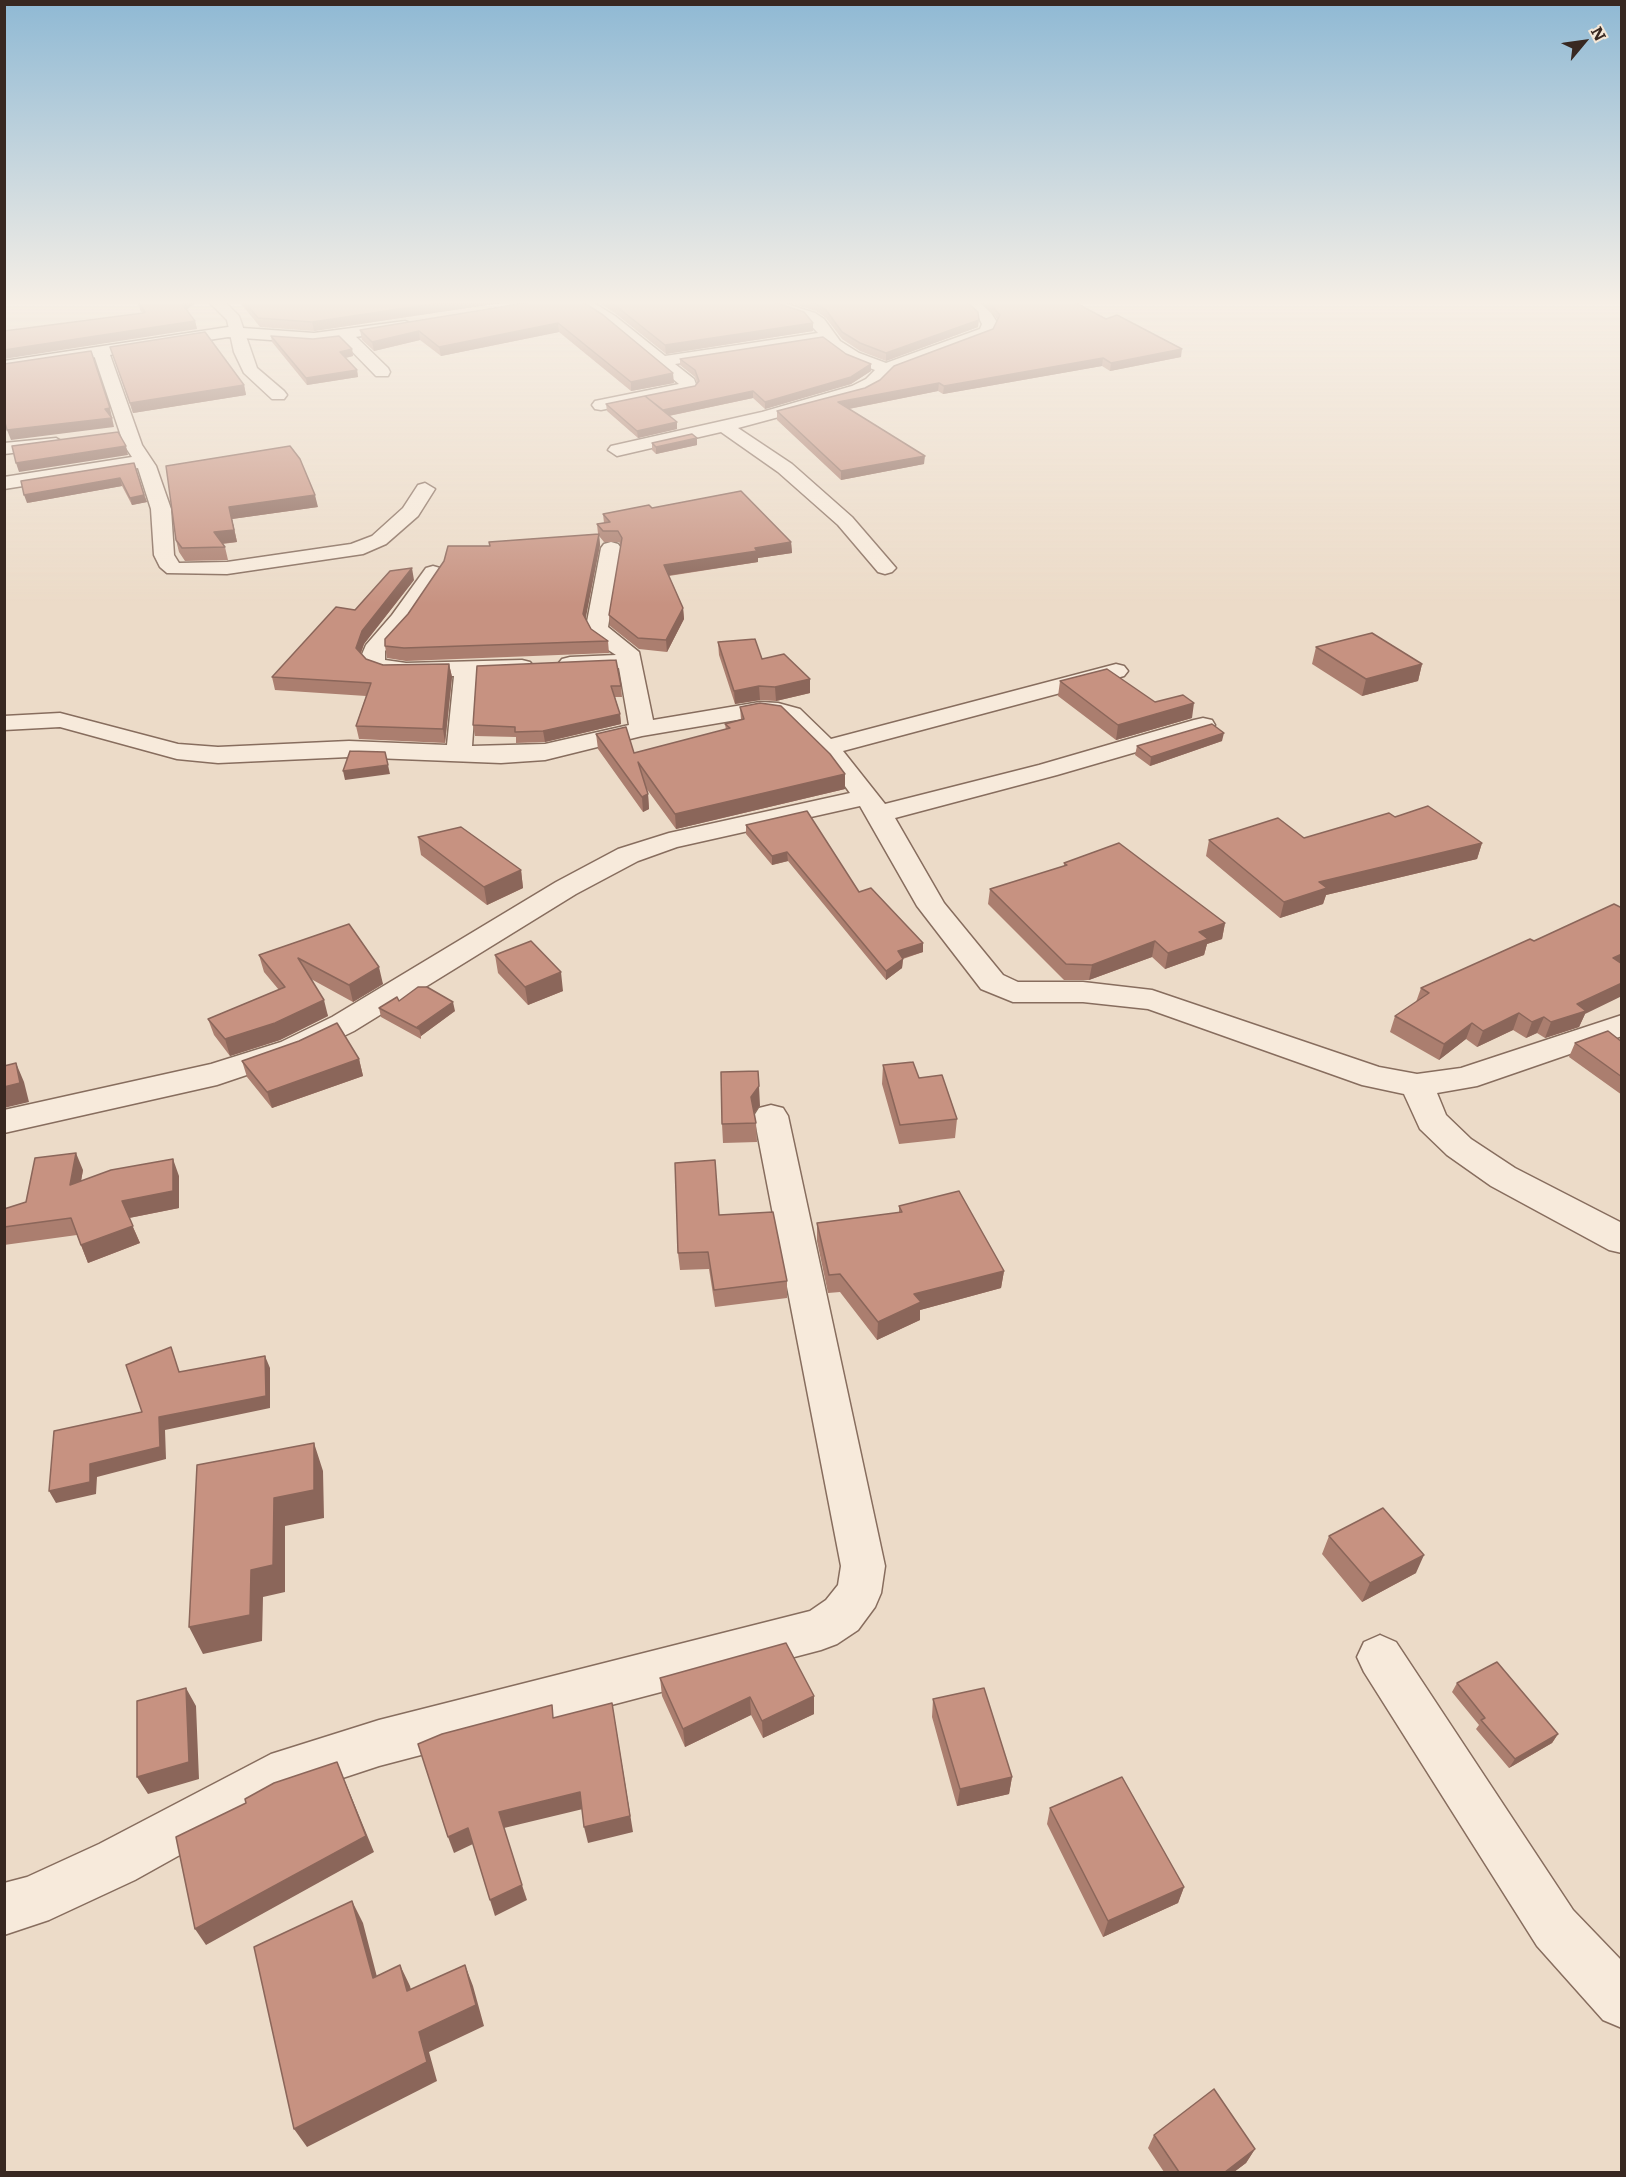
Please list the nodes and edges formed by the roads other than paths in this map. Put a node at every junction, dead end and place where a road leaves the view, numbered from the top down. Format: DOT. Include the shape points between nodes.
graph roads {
  1 [pos="118,402"];
  2 [pos="618,402"];
  3 [pos="815,402"];
  4 [pos="601,405"];
  5 [pos="724,426"];
  6 [pos="129,433"];
  7 [pos="107,436"];
  8 [pos="74,440"];
  9 [pos="4,449"];
  10 [pos="617,450"];
  11 [pos="144,461"];
  12 [pos="4,483"];
  13 [pos="425,489"];
  14 [pos="611,548"];
  15 [pos="885,568"];
  16 [pos="433,572"];
  17 [pos="629,661"];
  18 [pos="466,668"];
  19 [pos="1116,671"];
  20 [pos="4,723"];
  21 [pos="1203,725"];
  22 [pos="642,729"];
  23 [pos="826,748"];
  24 [pos="459,753"];
  25 [pos="872,805"];
  26 [pos="1622,1025"];
  27 [pos="1417,1085"];
  28 [pos="771,1116"];
  29 [pos="4,1122"];
  30 [pos="1622,1240"];
  31 [pos="1380,1657"];
  32 [pos="4,1909"];
  33 [pos="1622,2001"];
  1 -- 6 [label="street"];
  2 -- 4 [label="street"];
  3 -- 5 [label="street"];
  5 -- 10 [label="street"];
  5 -- 15 [label="street" via="785,468 845,521"];
  6 -- 7 [label="street"];
  6 -- 11 [label="street"];
  8 -- 9 [label="street"];
  11 -- 12 [label="street"];
  11 -- 13 [label="street" via="161,509 167,563 184,571 369,546 411,512"];
  14 -- 17 [label="street" via="597,627 601,635 628,652"];
  16 -- 18 [label="street" via="374,650 372,659 386,669"];
  17 -- 18 [label="street"];
  17 -- 22 [label="street"];
  18 -- 24 [label="street"];
  19 -- 23 [label="street"];
  20 -- 24 [label="street" via="60,720 177,751 218,755 349,749"];
  21 -- 25 [label="street" via="1048,770"];
  22 -- 23 [label="street" via="759,709 778,710 791,714"];
  22 -- 24 [label="street" via="545,752"];
  23 -- 25 [label="street"];
  25 -- 27 [label="street" via="931,906 992,982 1013,993 1083,992 1152,1000 1374,1077"];
  25 -- 29 [label="street" via="669,841 628,855 566,888 343,1024 292,1049 217,1074"];
  26 -- 27 [label="street" via="1465,1078"];
  27 -- 30 [label="street" via="1432,1121 1459,1147 1503,1177"];
  28 -- 32 [label="street" via="863,1566 859,1593 842,1615 821,1629 379,1743 271,1778 117,1862 31,1902"];
  31 -- 33 [label="street" via="1555,1928"];
}
